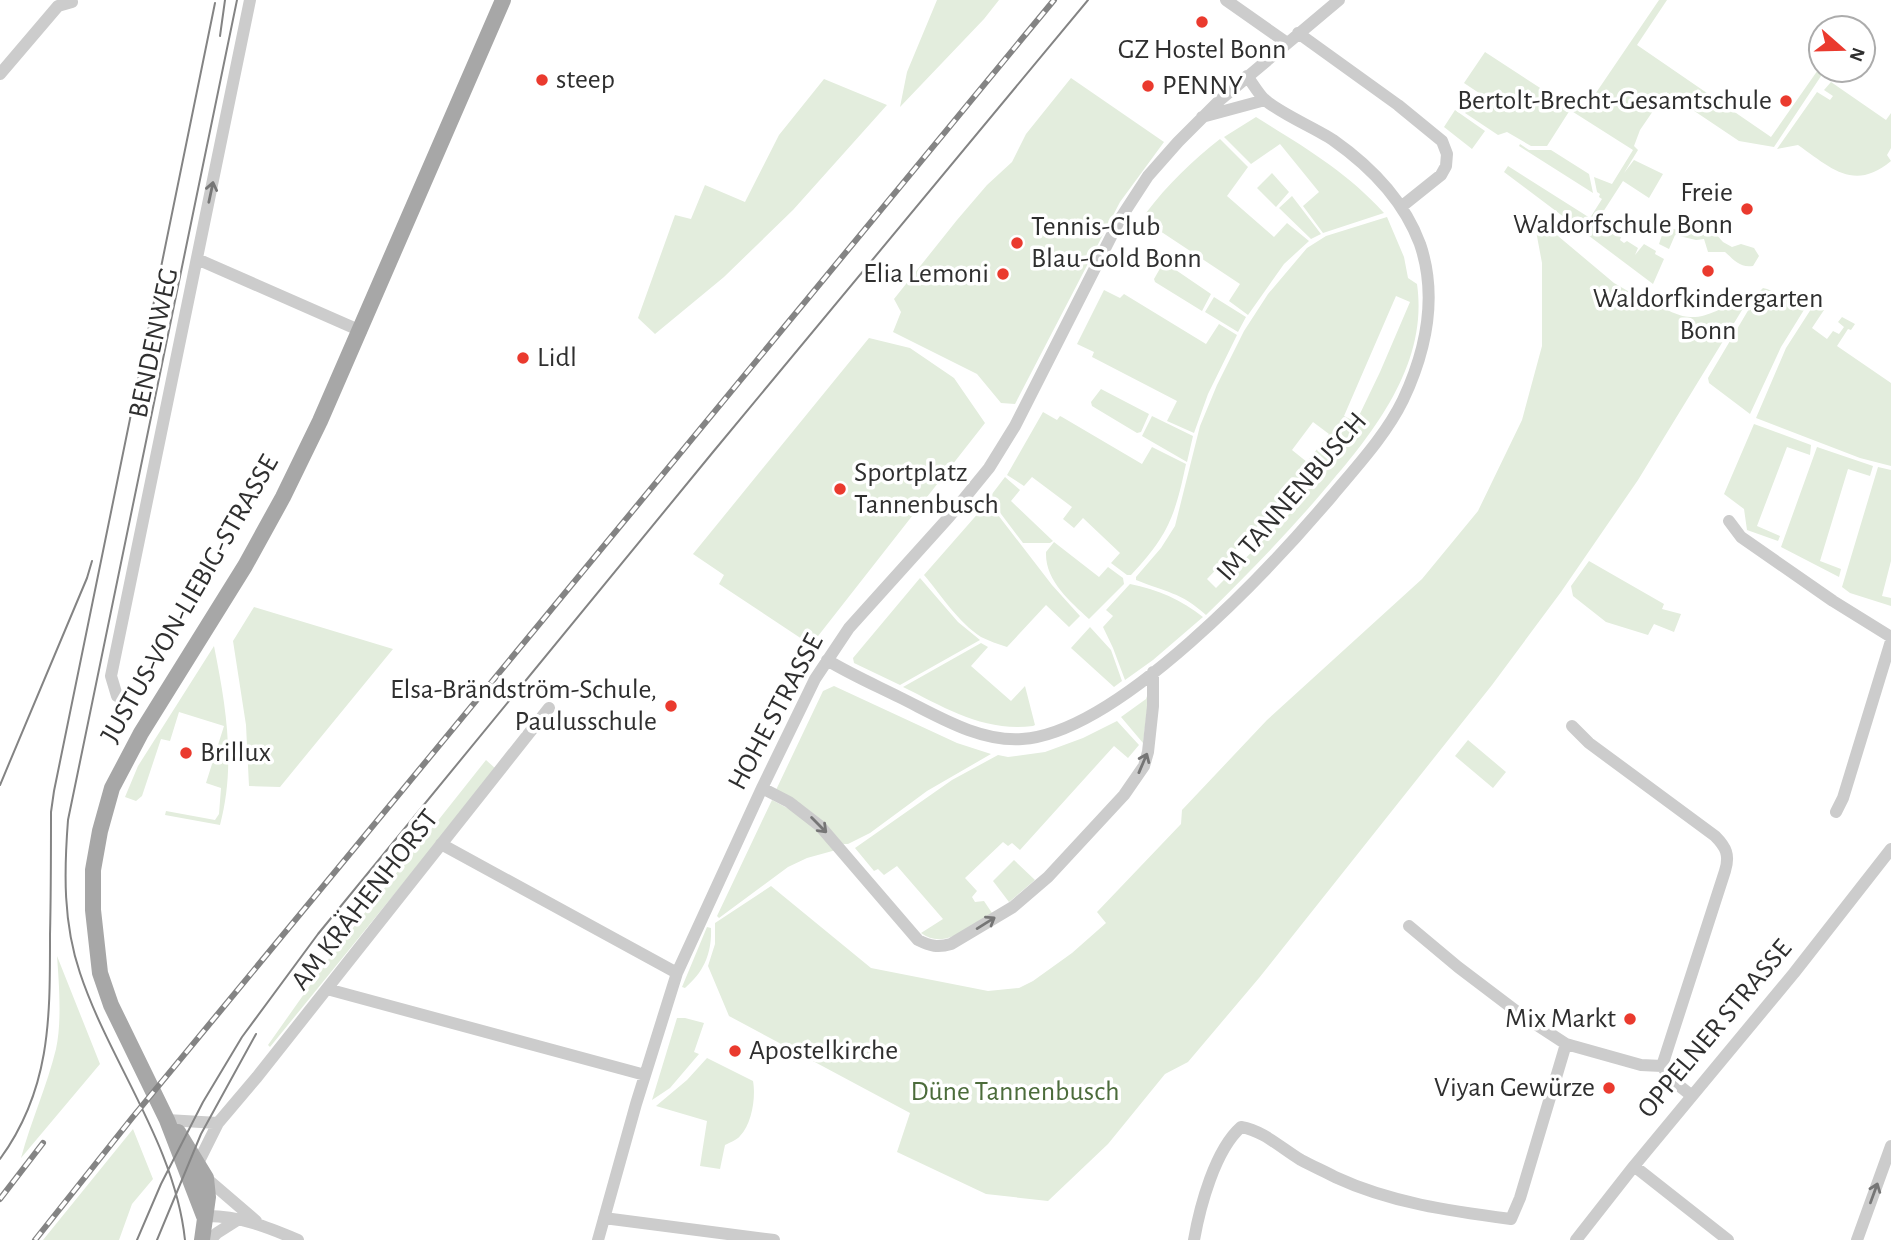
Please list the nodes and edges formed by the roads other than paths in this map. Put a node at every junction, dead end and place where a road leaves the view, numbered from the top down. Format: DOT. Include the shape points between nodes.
graph roads {
  1 [pos="250,0"];
  2 [pos="503,0"];
  3 [pos="1226,0"];
  4 [pos="1339,0"];
  5 [pos="72,2"];
  6 [pos="1298,33"];
  7 [pos="1287,43"];
  8 [pos="0,74"];
  9 [pos="1247,76"];
  10 [pos="1265,100"];
  11 [pos="1202,117"];
  12 [pos="1401,206"];
  13 [pos="197,259"];
  14 [pos="360,331"];
  15 [pos="1729,521"];
  16 [pos="1891,639"];
  17 [pos="827,660"];
  18 [pos="1153,672"];
  19 [pos="117,696"];
  20 [pos="549,708"];
  21 [pos="1572,726"];
  22 [pos="762,788"];
  23 [pos="1836,811"];
  24 [pos="441,844"];
  25 [pos="1891,849"];
  26 [pos="1409,926"];
  27 [pos="677,973"];
  28 [pos="327,989"];
  29 [pos="1566,1044"];
  30 [pos="1662,1066"];
  31 [pos="645,1075"];
  32 [pos="1692,1096"];
  33 [pos="166,1120"];
  34 [pos="218,1123"];
  35 [pos="1891,1146"];
  36 [pos="198,1163"];
  37 [pos="1634,1166"];
  38 [pos="206,1178"];
  39 [pos="204,1216"];
  40 [pos="604,1218"];
  41 [pos="239,1219"];
  42 [pos="259,1224"];
  43 [pos="202,1240"];
  44 [pos="211,1240"];
  45 [pos="298,1240"];
  46 [pos="598,1240"];
  47 [pos="774,1240"];
  48 [pos="1194,1240"];
  49 [pos="1576,1240"];
  50 [pos="1728,1240"];
  51 [pos="1857,1240"];
  13 -- 1 [label="street, BENDENWEG, one-way"];
  2 -- 14 [label="main road, JUSTUS-VON-LIEBIG-STRASSE"];
  3 -- 7 [label="street"];
  4 -- 6 [label="street, HOHE STRASSE"];
  5 -- 8 [label="street" via="58,6"];
  6 -- 7 [label="street, HOHE STRASSE"];
  6 -- 12 [label="street" via="1442,141 1447,154 1441,175"];
  7 -- 9 [label="street, HOHE STRASSE"];
  9 -- 10 [label="street, IM TANNENBUSCH"];
  9 -- 11 [label="street, HOHE STRASSE"];
  10 -- 11 [label="street"];
  10 -- 12 [label="street, IM TANNENBUSCH" via="1351,153"];
  11 -- 17 [label="street, HOHE STRASSE" via="1133,196 989,468 849,628"];
  12 -- 18 [label="street, IM TANNENBUSCH" via="1420,245 1430,299 1424,341 1402,402 1352,473 1276,560"];
  13 -- 14 [label="street"];
  13 -- 19 [label="street, BENDENWEG" via="111,676"];
  14 -- 33 [label="main road, JUSTUS-VON-LIEBIG-STRASSE" via="283,497 112,788 100,831 93,870 100,973"];
  15 -- 16 [label="street" via="1741,537"];
  16 -- 23 [label="street"];
  17 -- 18 [label="street, IM TANNENBUSCH" via="970,730 1021,739 1081,721"];
  17 -- 22 [label="street, HOHE STRASSE"];
  22 -- 18 [label="street, one-way" via="820,826 918,940 942,947 1013,906 1048,877 1124,795 1148,752"];
  20 -- 24 [label="street, AM KRÄHENHORST"];
  21 -- 30 [label="street" via="1714,835 1728,854"];
  22 -- 27 [label="street, HOHE STRASSE"];
  24 -- 27 [label="street"];
  24 -- 28 [label="street, AM KRÄHENHORST"];
  25 -- 32 [label="street, OPPELNER STRASSE"];
  26 -- 29 [label="street" via="1520,1014"];
  27 -- 31 [label="street, HOHE STRASSE"];
  28 -- 31 [label="street"];
  28 -- 34 [label="street, AM KRÄHENHORST"];
  29 -- 30 [label="street" via="1641,1065"];
  29 -- 48 [label="street" via="1511,1219 1428,1208 1387,1197 1337,1178 1241,1126 1210,1182"];
  30 -- 32 [label="street"];
  31 -- 40 [label="street, HOHE STRASSE"];
  32 -- 37 [label="street, OPPELNER STRASSE"];
  33 -- 34 [label="street"];
  33 -- 36 [label="main road, JUSTUS-VON-LIEBIG-STRASSE"];
  33 -- 39 [label="main road, JUSTUS-VON-LIEBIG-STRASSE"];
  34 -- 36 [label="street, AM KRÄHENHORST"];
  51 -- 35 [label="street, one-way"];
  36 -- 38 [label="main road, JUSTUS-VON-LIEBIG-STRASSE"];
  37 -- 49 [label="street, OPPELNER STRASSE"];
  37 -- 50 [label="street"];
  38 -- 39 [label="main road"];
  38 -- 42 [label="street"];
  39 -- 41 [label="street"];
  39 -- 43 [label="main road"];
  40 -- 46 [label="street, HOHE STRASSE"];
  40 -- 47 [label="street"];
  41 -- 42 [label="street"];
  41 -- 44 [label="street"];
  42 -- 45 [label="street"];
}
